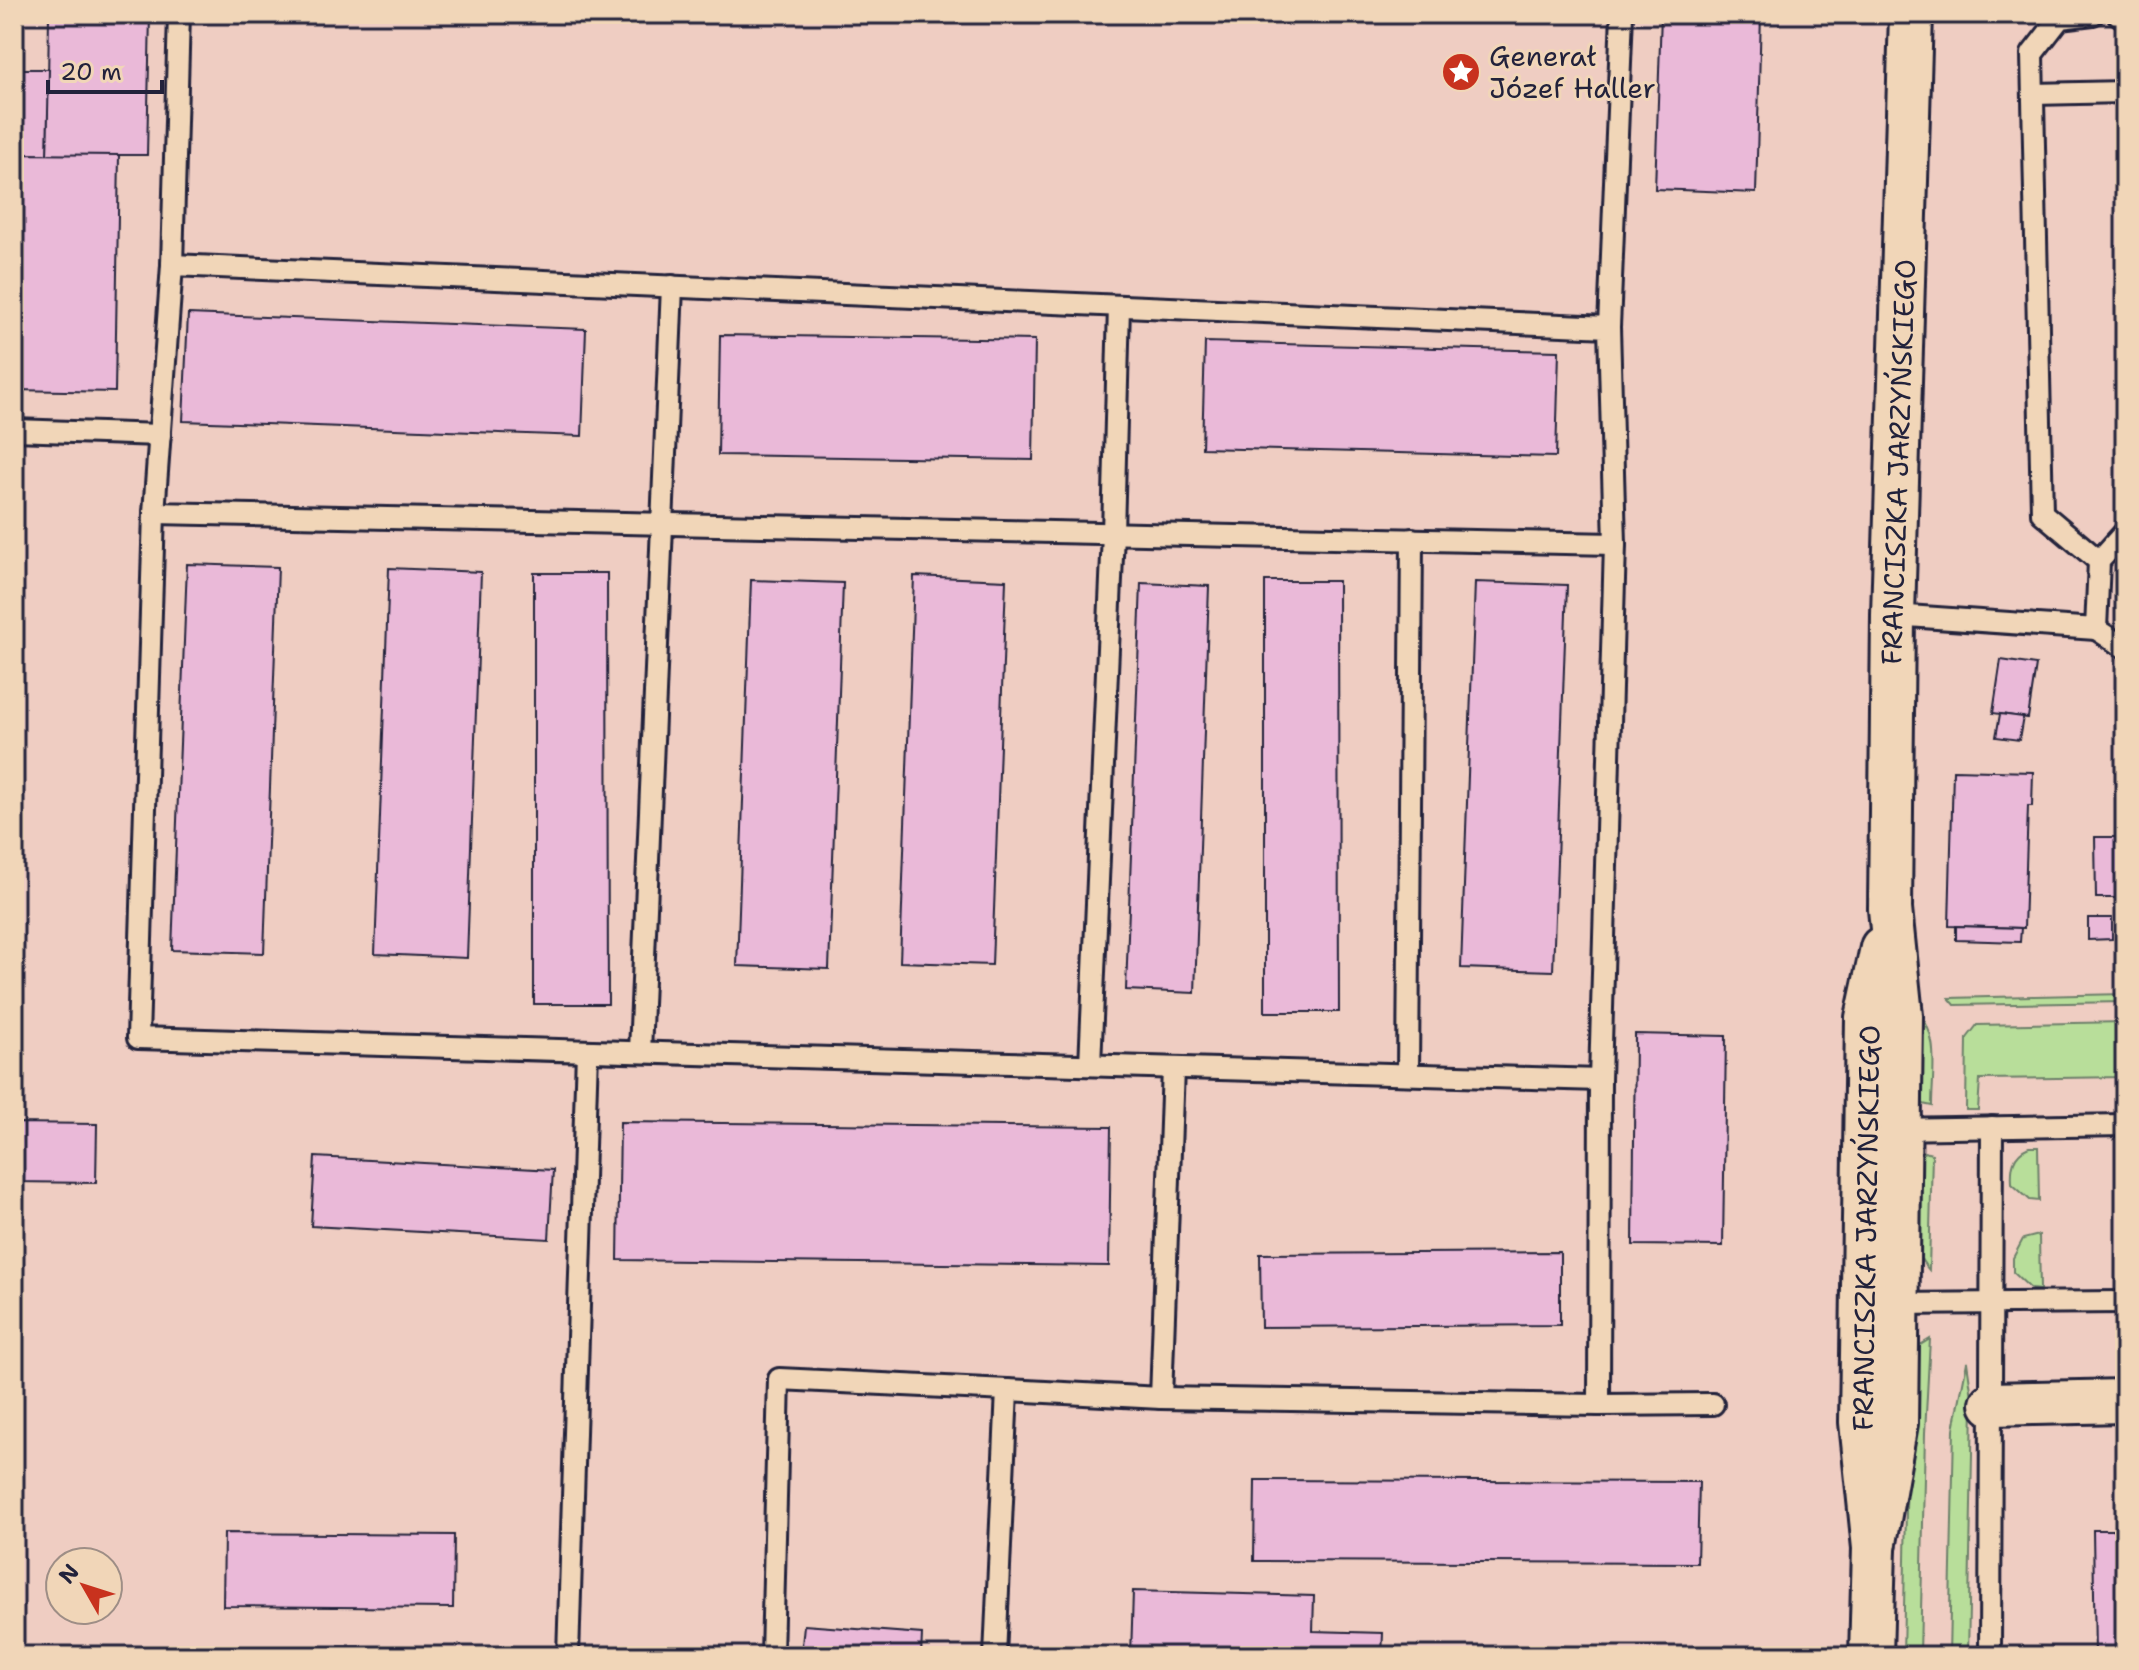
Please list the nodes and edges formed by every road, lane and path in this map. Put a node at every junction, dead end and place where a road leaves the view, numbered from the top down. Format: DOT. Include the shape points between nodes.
graph roads {
  1 [pos="179,14"];
  2 [pos="1622,14"];
  3 [pos="1911,14"];
  4 [pos="2093,14"];
  5 [pos="2118,14"];
  6 [pos="2125,19"];
  7 [pos="2125,92"];
  8 [pos="2033,94"];
  9 [pos="172,265"];
  10 [pos="672,286"];
  11 [pos="1119,306"];
  12 [pos="1609,327"];
  13 [pos="14,430"];
  14 [pos="160,435"];
  15 [pos="154,513"];
  16 [pos="660,524"];
  17 [pos="2125,532"];
  18 [pos="1113,533"];
  19 [pos="1412,539"];
  20 [pos="1615,544"];
  21 [pos="2099,561"];
  22 [pos="1893,615"];
  23 [pos="2096,629"];
  24 [pos="2125,648"];
  25 [pos="587,1051"];
  26 [pos="640,1052"];
  27 [pos="1090,1065"];
  28 [pos="1173,1068"];
  29 [pos="1408,1074"];
  30 [pos="1600,1080"];
  31 [pos="2125,1125"];
  32 [pos="1992,1127"];
  33 [pos="1883,1129"];
  34 [pos="2125,1302"];
  35 [pos="1991,1303"];
  36 [pos="1880,1304"];
  37 [pos="1007,1390"];
  38 [pos="1161,1398"];
  39 [pos="2125,1401"];
  40 [pos="1713,1404"];
  41 [pos="1992,1404"];
  42 [pos="1599,1405"];
  43 [pos="568,1656"];
  44 [pos="772,1656"];
  45 [pos="995,1656"];
  46 [pos="1871,1656"];
  47 [pos="1990,1656"];
  1 -- 9 [label="lane"];
  2 -- 12 [label="lane"];
  3 -- 22 [label="street, FRANCISZKA JARZYŃSKIEGO"];
  4 -- 8 [label="lane" via="2060,18 2032,54"];
  5 -- 6 [label="lane"];
  7 -- 8 [label="lane"];
  8 -- 21 [label="lane" via="2042,513"];
  9 -- 10 [label="lane"];
  9 -- 14 [label="lane"];
  10 -- 11 [label="lane"];
  10 -- 16 [label="lane"];
  11 -- 12 [label="lane"];
  11 -- 18 [label="lane"];
  12 -- 20 [label="lane"];
  13 -- 14 [label="lane"];
  14 -- 15 [label="lane"];
  15 -- 16 [label="lane"];
  15 -- 25 [label="lane" via="138,1038"];
  16 -- 18 [label="lane"];
  16 -- 26 [label="lane"];
  17 -- 21 [label="lane"];
  18 -- 19 [label="lane"];
  18 -- 27 [label="lane"];
  19 -- 20 [label="lane"];
  19 -- 29 [label="lane"];
  20 -- 30 [label="lane"];
  21 -- 23 [label="lane"];
  22 -- 23 [label="lane"];
  22 -- 33 [label="street, FRANCISZKA JARZYŃSKIEGO" via="1890,909 1867,1018"];
  23 -- 24 [label="lane"];
  25 -- 26 [label="lane"];
  25 -- 43 [label="lane"];
  26 -- 27 [label="lane"];
  27 -- 28 [label="lane"];
  28 -- 29 [label="lane"];
  28 -- 38 [label="lane"];
  29 -- 30 [label="lane"];
  30 -- 42 [label="lane"];
  31 -- 32 [label="lane"];
  32 -- 33 [label="lane"];
  32 -- 35 [label="lane"];
  33 -- 36 [label="street, FRANCISZKA JARZYŃSKIEGO"];
  34 -- 35 [label="lane"];
  35 -- 36 [label="lane"];
  35 -- 41 [label="lane"];
  36 -- 46 [label="street, FRANCISZKA JARZYŃSKIEGO" via="1896,1423 1874,1548"];
  37 -- 38 [label="lane"];
  37 -- 44 [label="lane" via="779,1379"];
  37 -- 45 [label="lane"];
  38 -- 42 [label="lane"];
  39 -- 41 [label="street"];
  40 -- 42 [label="lane"];
  41 -- 47 [label="lane"];
}
